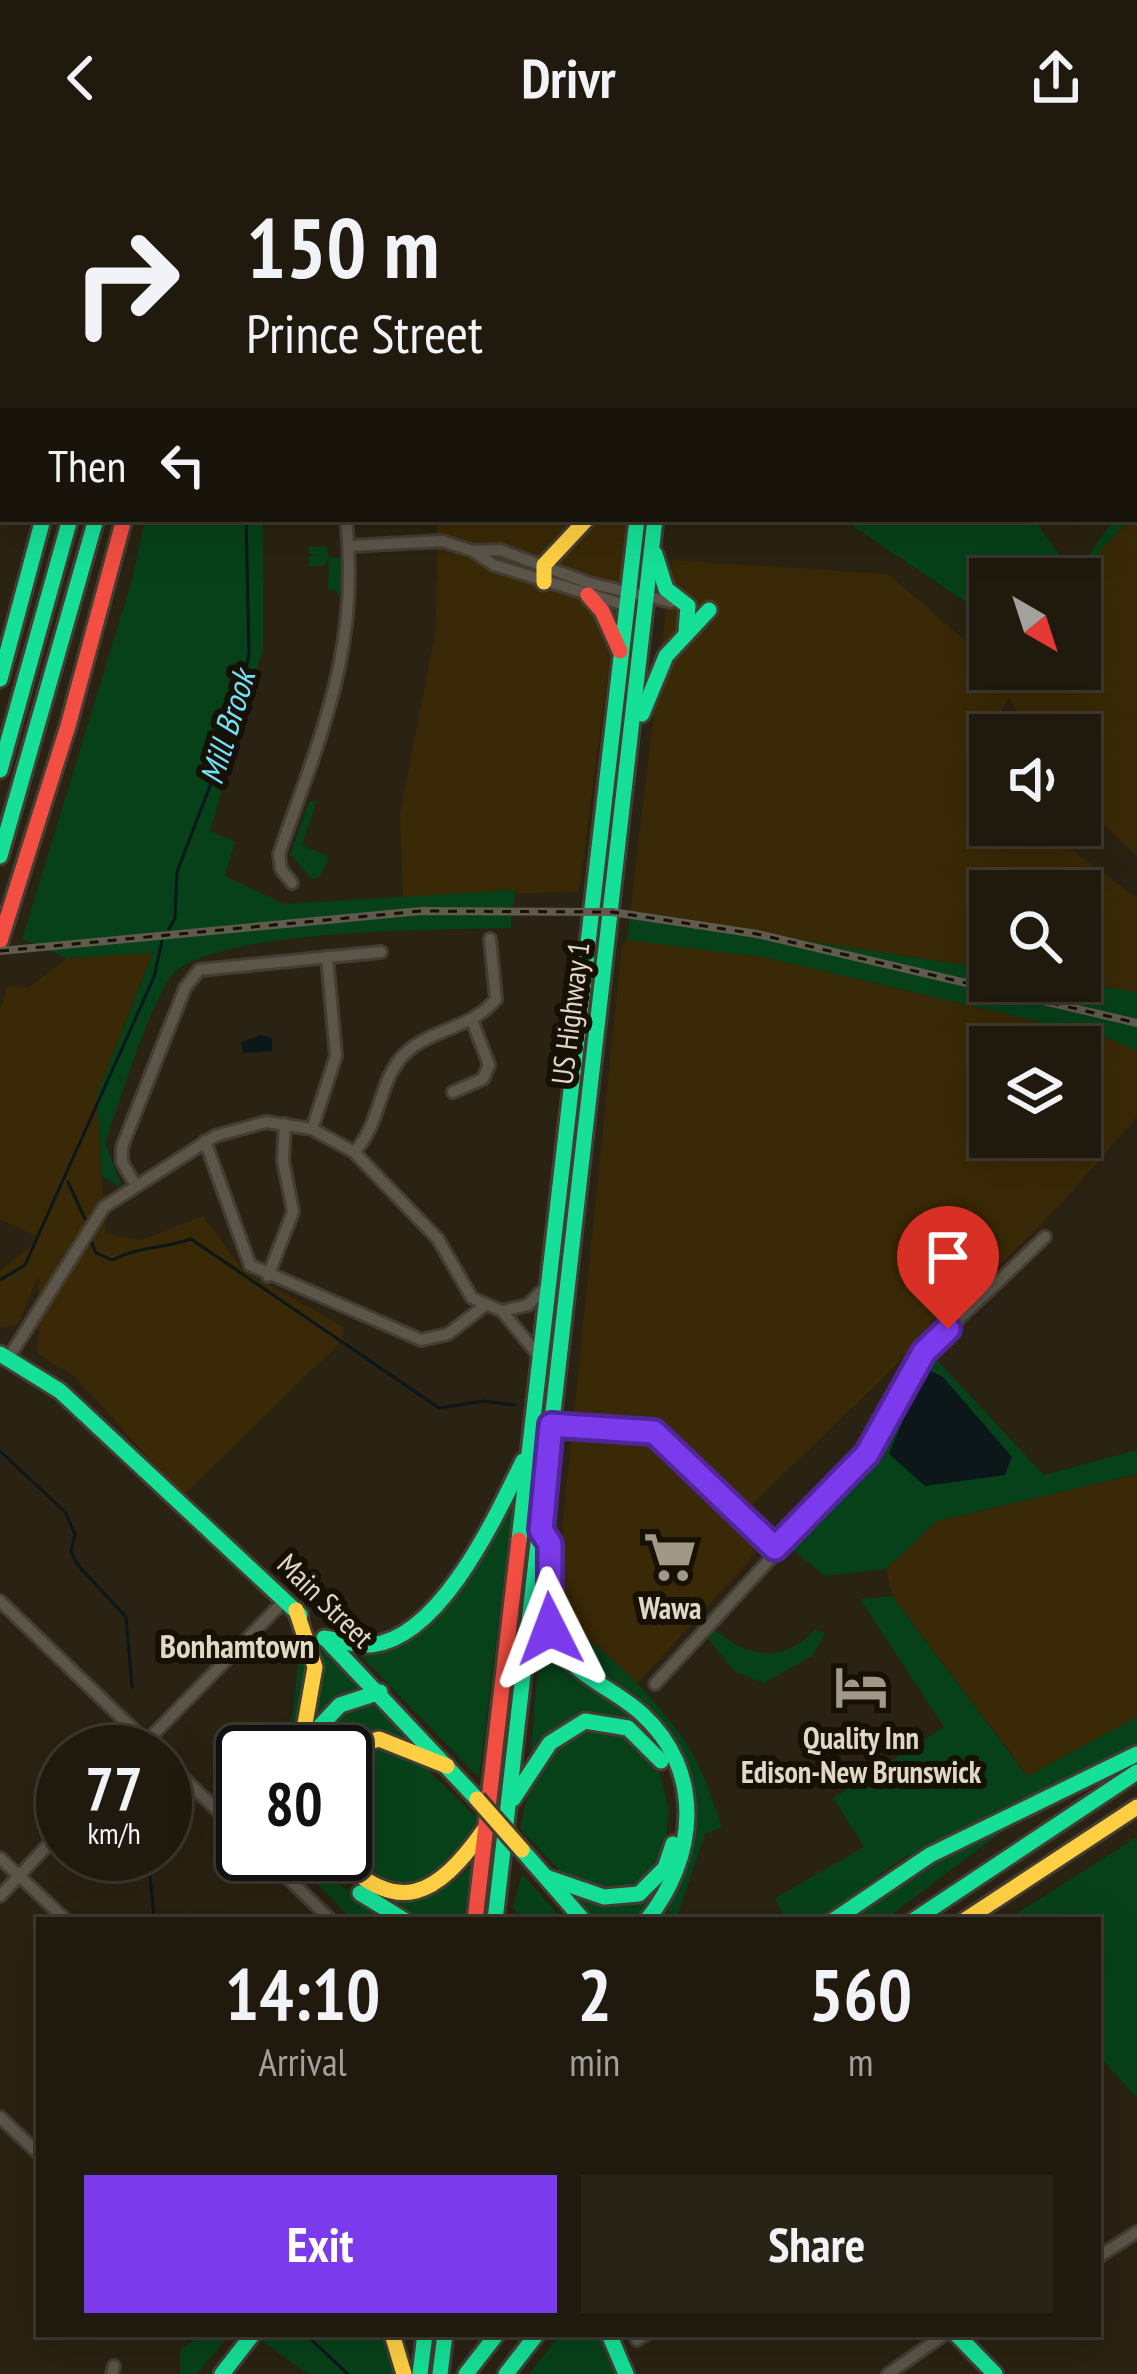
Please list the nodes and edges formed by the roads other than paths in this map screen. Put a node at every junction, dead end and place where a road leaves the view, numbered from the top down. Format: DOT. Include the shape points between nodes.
graph roads {
  1 [pos="42,522"];
  2 [pos="69,522"];
  3 [pos="95,522"];
  4 [pos="123,522"];
  5 [pos="346,522"];
  6 [pos="585,522"];
  7 [pos="637,522"];
  8 [pos="655,522"];
  9 [pos="652,542"];
  10 [pos="350,546"];
  11 [pos="544,573"];
  12 [pos="588,596"];
  13 [pos="636,600"];
  14 [pos="688,606"];
  15 [pos="710,610"];
  16 [pos="686,633"];
  17 [pos="623,659"];
  18 [pos="0,679"];
  19 [pos="0,770"];
  20 [pos="627,785"];
  21 [pos="0,856"];
  22 [pos="292,883"];
  23 [pos="3,932"];
  24 [pos="490,939"];
  25 [pos="381,952"];
  26 [pos="327,956"];
  27 [pos="472,1020"];
  28 [pos="453,1092"];
  29 [pos="284,1124"];
  30 [pos="312,1129"];
  31 [pos="205,1141"];
  32 [pos="354,1152"];
  33 [pos="136,1186"];
  34 [pos="1045,1238"];
  35 [pos="268,1276"];
  36 [pos="548,1282"];
  37 [pos="483,1307"];
  38 [pos="502,1311"];
  39 [pos="4,1356"];
  40 [pos="541,1359"];
  41 [pos="551,1425"];
  42 [pos="532,1440"];
  43 [pos="541,1530"];
  44 [pos="775,1548"];
  45 [pos="0,1601"];
  46 [pos="290,1605"];
  47 [pos="324,1638"];
  48 [pos="655,1684"];
  49 [pos="380,1692"];
  50 [pos="128,1725"];
  51 [pos="164,1725"];
  52 [pos="306,1725"];
  53 [pos="320,1725"];
  54 [pos="372,1738"];
  55 [pos="1137,1754"];
  56 [pos="448,1766"];
  57 [pos="1137,1772"];
  58 [pos="192,1786"];
  59 [pos="509,1804"];
  60 [pos="1137,1807"];
  61 [pos="216,1809"];
  62 [pos="488,1824"];
  63 [pos="36,1856"];
  64 [pos="0,1858"];
  65 [pos="18,1875"];
  66 [pos="546,1877"];
  67 [pos="291,1881"];
  68 [pos="347,1881"];
  69 [pos="367,1881"];
  70 [pos="0,1896"];
  71 [pos="665,1900"];
  72 [pos="63,1917"];
  73 [pos="329,1917"];
  74 [pos="399,1917"];
  75 [pos="475,1917"];
  76 [pos="495,1917"];
  77 [pos="580,1917"];
  78 [pos="650,1917"];
  79 [pos="659,1917"];
  80 [pos="837,1917"];
  81 [pos="919,1917"];
  82 [pos="970,1917"];
  83 [pos="0,2117"];
  84 [pos="36,2151"];
  85 [pos="1137,2232"];
  86 [pos="1101,2255"];
  87 [pos="234,2337"];
  88 [pos="251,2337"];
  89 [pos="393,2337"];
  90 [pos="425,2337"];
  91 [pos="445,2337"];
  92 [pos="495,2337"];
  93 [pos="535,2337"];
  94 [pos="610,2337"];
  95 [pos="941,2337"];
  96 [pos="965,2337"];
  97 [pos="469,2371"];
  98 [pos="207,2374"];
  99 [pos="222,2374"];
  100 [pos="404,2374"];
  101 [pos="420,2374"];
  102 [pos="440,2374"];
  103 [pos="506,2374"];
  104 [pos="626,2374"];
  105 [pos="888,2374"];
  106 [pos="994,2374"];
  1 -- 18 [label="main road"];
  2 -- 19 [label="main road"];
  3 -- 21 [label="main road"];
  4 -- 23 [label="main road"];
  5 -- 10 [label="street"];
  6 -- 11 [label="main road"];
  7 -- 13 [label="main road"];
  8 -- 9 [label="main road"];
  9 -- 13 [label="main road"];
  9 -- 14 [label="main road" via="666,589"];
  10 -- 11 [label="street" via="442,541 500,550"];
  10 -- 22 [label="street" via="344,661 279,854"];
  11 -- 12 [label="street"];
  11 -- 13 [label="street"];
  12 -- 13 [label="street"];
  12 -- 17 [label="main road"];
  13 -- 14 [label="street"];
  13 -- 17 [label="main road"];
  13 -- 20 [label="main road, US Highway 1"];
  14 -- 16 [label="main road"];
  15 -- 16 [label="main road"];
  16 -- 20 [label="main road" via="646,699"];
  17 -- 36 [label="main road"];
  20 -- 41 [label="main road, US Highway 1"];
  24 -- 27 [label="street" via="496,999"];
  25 -- 26 [label="street"];
  26 -- 30 [label="street" via="336,1056"];
  26 -- 33 [label="street" via="206,968 192,979 122,1147"];
  27 -- 28 [label="street" via="489,1065 483,1078"];
  27 -- 32 [label="street" via="404,1055 373,1129"];
  29 -- 30 [label="street"];
  29 -- 31 [label="street" via="252,1124"];
  29 -- 35 [label="street" via="292,1212"];
  30 -- 32 [label="street"];
  31 -- 33 [label="street"];
  31 -- 35 [label="street" via="242,1257"];
  32 -- 37 [label="street" via="438,1239"];
  33 -- 39 [label="street" via="93,1218"];
  34 -- 44 [label="street" via="924,1352 867,1454"];
  35 -- 37 [label="street" via="421,1340 448,1334"];
  36 -- 38 [label="street" via="528,1305"];
  36 -- 40 [label="main road"];
  37 -- 38 [label="street"];
  38 -- 40 [label="street"];
  39 -- 46 [label="main road, Main Street" via="60,1391"];
  40 -- 42 [label="main road"];
  41 -- 42 [label="street"];
  41 -- 43 [label="main road, US Highway 1"];
  41 -- 44 [label="street" via="654,1432"];
  42 -- 47 [label="main road" via="487,1537 436,1600 372,1646"];
  42 -- 62 [label="main road"];
  43 -- 59 [label="main road"];
  43 -- 71 [label="main road" via="550,1544 546,1612 554,1640 573,1664 652,1723 679,1767 688,1839"];
  44 -- 48 [label="street"];
  45 -- 50 [label="street"];
  46 -- 47 [label="main road, Main Street"];
  46 -- 51 [label="street"];
  46 -- 52 [label="main road" via="316,1655"];
  47 -- 49 [label="main road, Main Street"];
  49 -- 53 [label="main road" via="331,1711"];
  49 -- 56 [label="main road, Main Street"];
  54 -- 56 [label="main road"];
  55 -- 80 [label="main road" via="930,1855"];
  56 -- 66 [label="main road, Main Street, bridge"];
  57 -- 81 [label="main road"];
  58 -- 61 [label="street"];
  59 -- 66 [label="main road" via="554,1738 576,1723 622,1724 660,1758 675,1826 668,1860 652,1884 605,1900"];
  59 -- 76 [label="main road"];
  60 -- 82 [label="main road"];
  62 -- 69 [label="main road" via="453,1874 420,1893"];
  62 -- 75 [label="main road"];
  63 -- 65 [label="street"];
  64 -- 65 [label="street"];
  65 -- 70 [label="street"];
  65 -- 72 [label="street"];
  66 -- 77 [label="main road, Main Street"];
  67 -- 73 [label="street"];
  68 -- 74 [label="main road"];
  71 -- 78 [label="main road"];
  71 -- 79 [label="main road"];
  83 -- 84 [label="street"];
  85 -- 86 [label="street"];
  87 -- 98 [label="main road"];
  88 -- 99 [label="main road"];
  89 -- 100 [label="main road"];
  90 -- 101 [label="main road"];
  91 -- 102 [label="main road"];
  92 -- 97 [label="main road"];
  93 -- 103 [label="main road"];
  94 -- 104 [label="main road"];
  95 -- 105 [label="street"];
  96 -- 106 [label="main road"];
}
